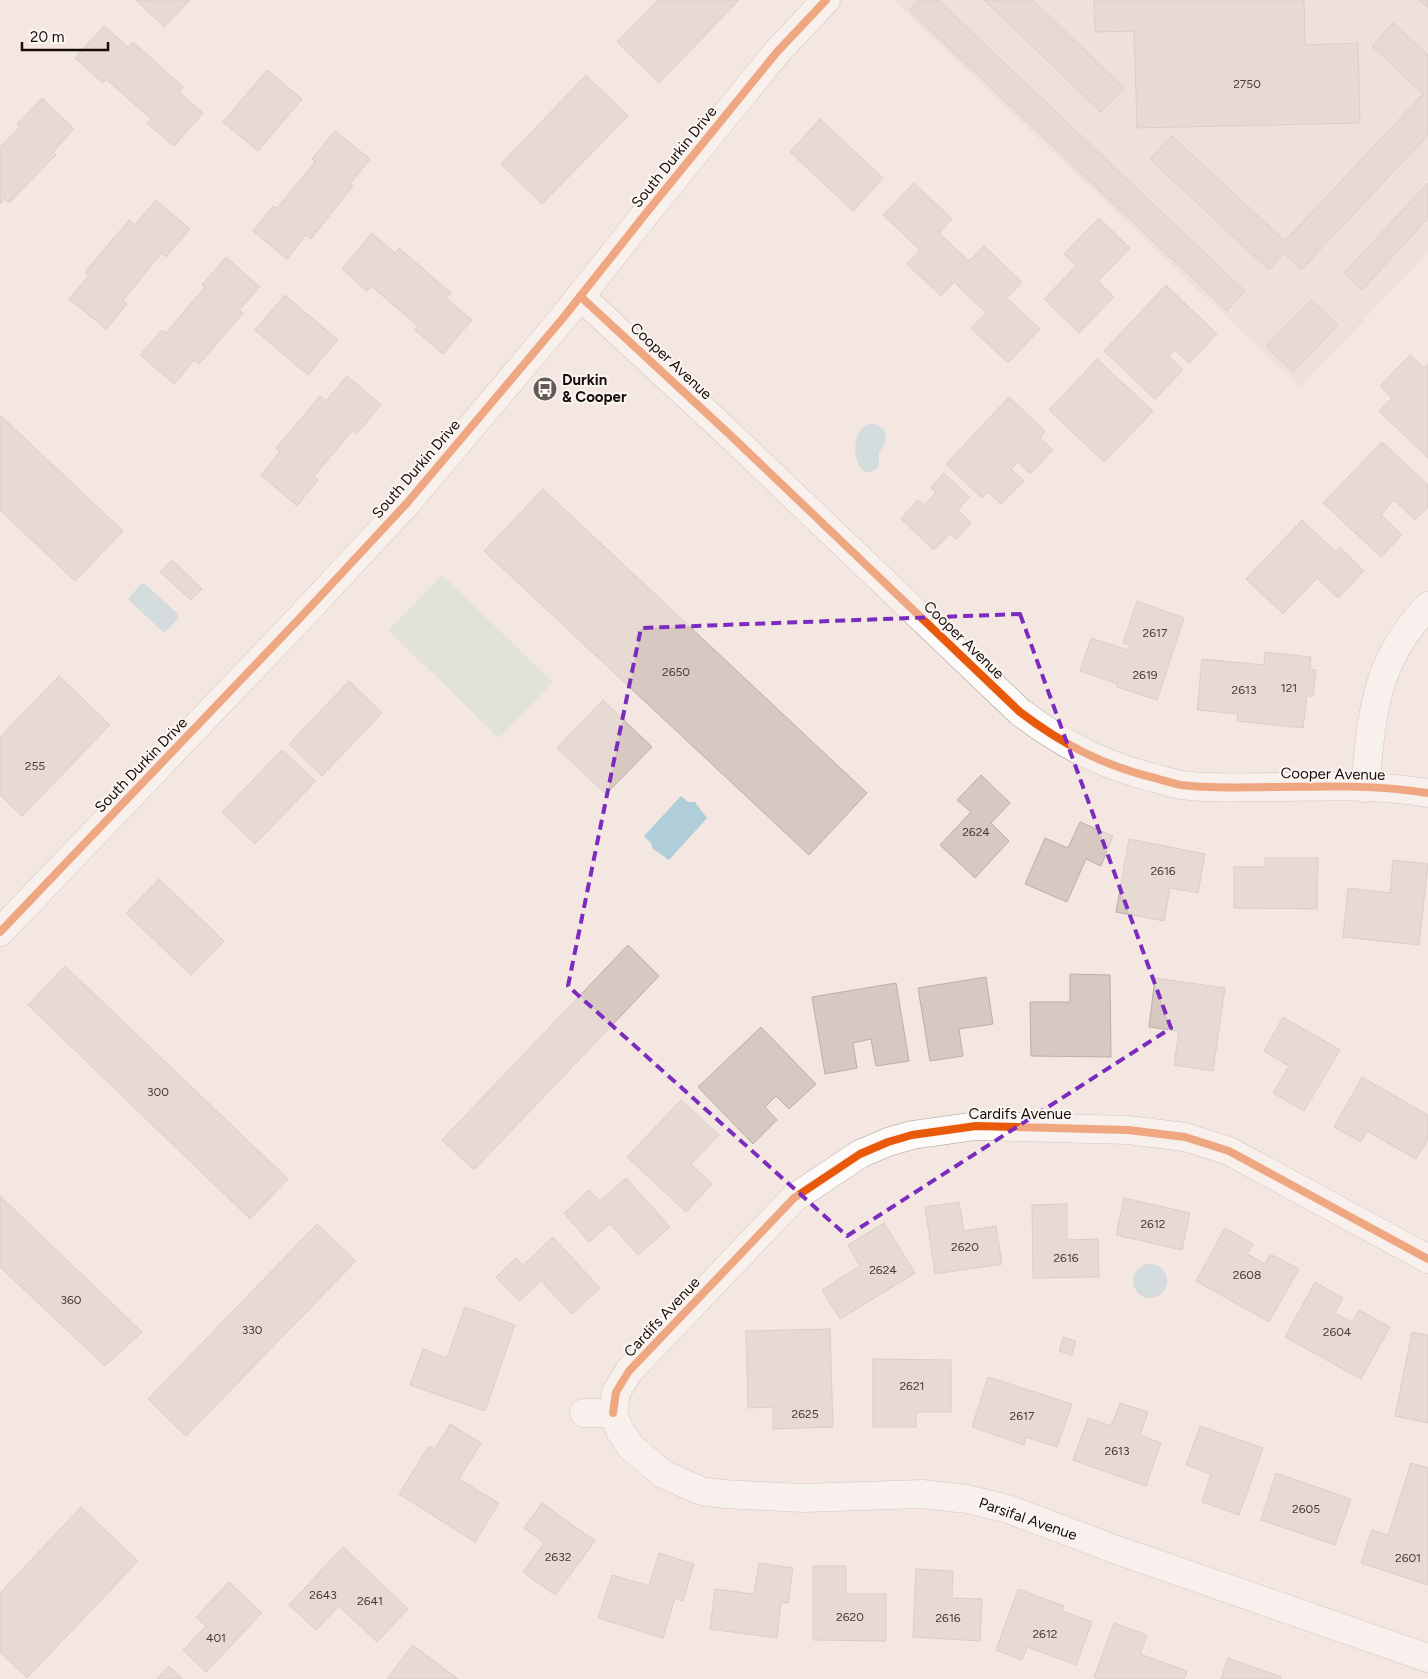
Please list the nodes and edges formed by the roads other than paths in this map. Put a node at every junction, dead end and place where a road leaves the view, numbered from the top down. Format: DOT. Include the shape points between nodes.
graph roads {
  1 [pos="826,0"];
  2 [pos="580,296"];
  3 [pos="1428,606"];
  4 [pos="1365,788"];
  5 [pos="1428,793"];
  6 [pos="0,932"];
  7 [pos="1428,1259"];
  8 [pos="584,1413"];
  9 [pos="613,1414"];
  10 [pos="1428,1658"];
  1 -- 2 [label="street, South Durkin Drive" via="777,52"];
  2 -- 4 [label="street, Cooper Avenue" via="1020,712 1048,734 1088,756 1130,772 1181,784"];
  2 -- 6 [label="street, South Durkin Drive" via="407,503"];
  3 -- 4 [label="street" via="1396,646 1381,679 1373,712"];
  4 -- 5 [label="street, Cooper Avenue"];
  7 -- 9 [label="street, Cardifs Avenue" via="1229,1151 1185,1137 1128,1130 976,1126 912,1135 860,1154 794,1198 629,1371 616,1392"];
  8 -- 9 [label="street"];
  9 -- 10 [label="street, Parsifal Avenue" via="631,1447 663,1474 701,1491 804,1498 922,1494 968,1499 1008,1509 1124,1553"];
}
